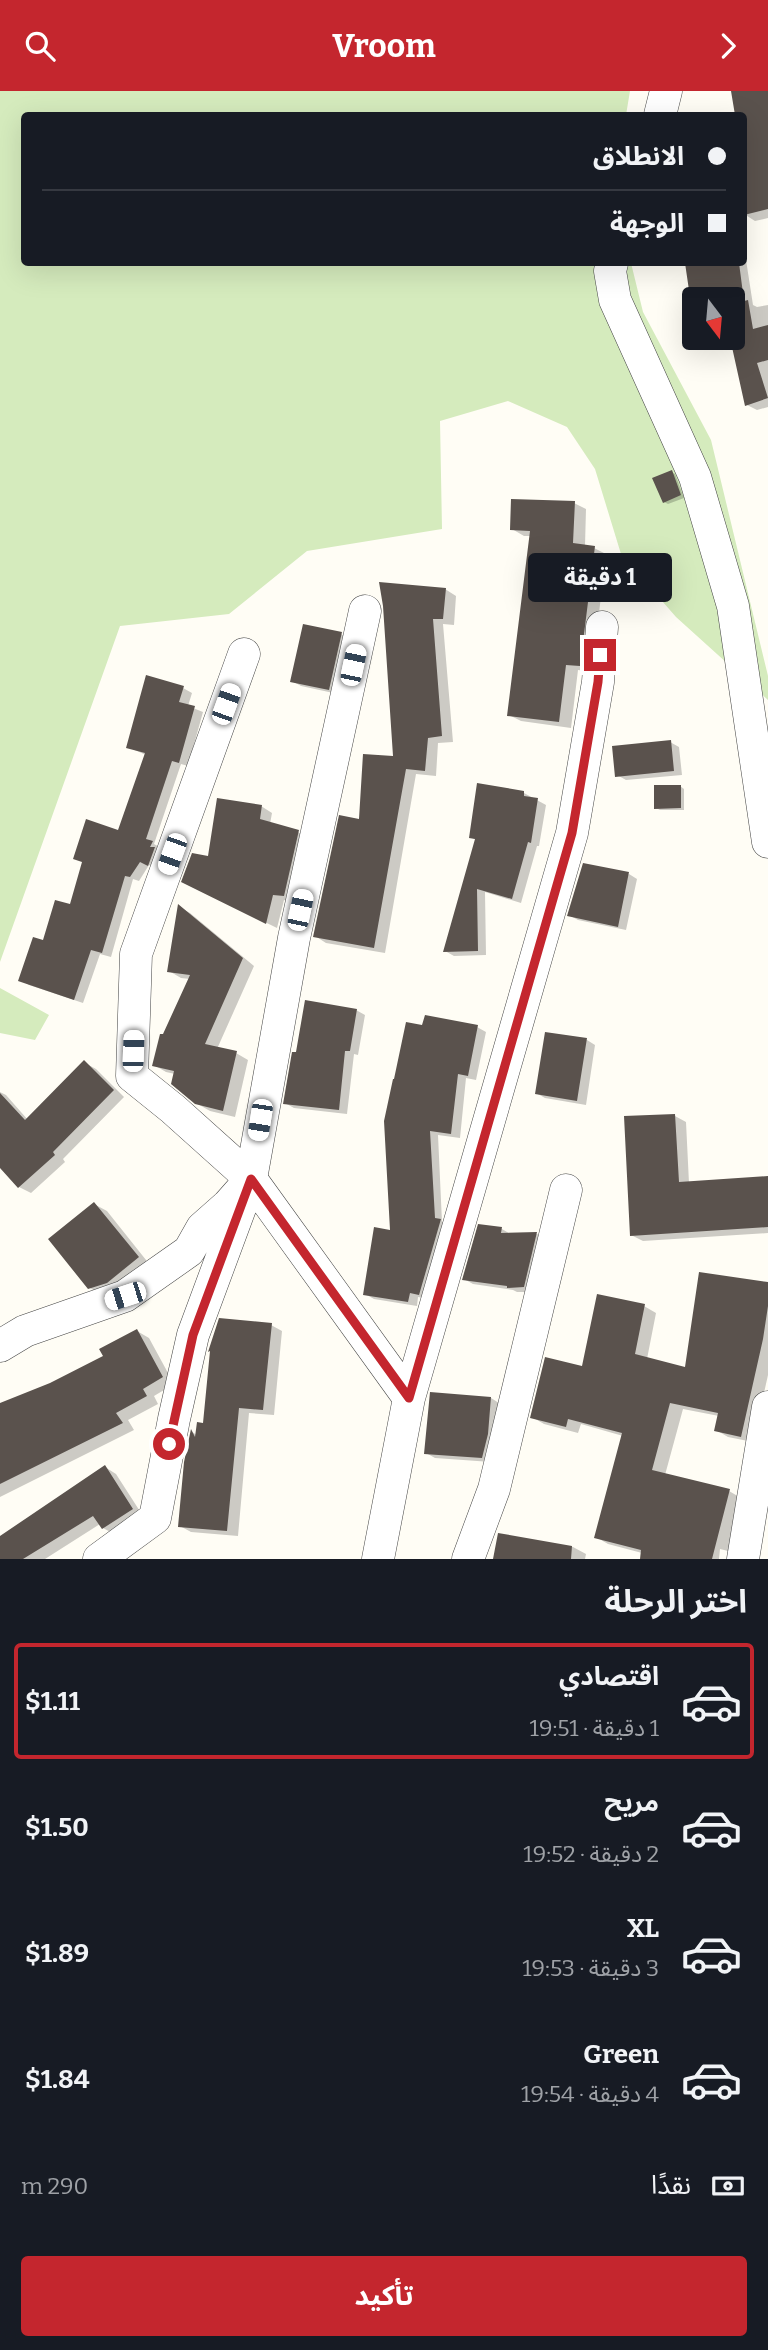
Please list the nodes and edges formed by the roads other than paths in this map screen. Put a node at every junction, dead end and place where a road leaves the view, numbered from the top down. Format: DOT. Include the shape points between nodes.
graph roads {
  1 [pos="666,91"];
  2 [pos="661,112"];
  3 [pos="611,266"];
  4 [pos="365,611"];
  5 [pos="601,627"];
  6 [pos="244,654"];
  7 [pos="768,842"];
  8 [pos="251,1179"];
  9 [pos="566,1190"];
  10 [pos="0,1346"];
  11 [pos="409,1398"];
  12 [pos="768,1407"];
  13 [pos="99,1559"];
  14 [pos="378,1559"];
  15 [pos="468,1559"];
  16 [pos="743,1559"];
  1 -- 2 [label="street"];
  3 -- 7 [label="street" via="615,300 695,477 733,606"];
  4 -- 8 [label="street" via="294,937"];
  5 -- 11 [label="street" via="598,682 572,833"];
  6 -- 8 [label="street" via="136,954 132,1076"];
  8 -- 10 [label="street" via="202,1228 189,1251 125,1296 25,1331"];
  8 -- 11 [label="street"];
  8 -- 13 [label="street" via="193,1335 155,1518"];
  9 -- 15 [label="street" via="494,1489"];
  11 -- 14 [label="street"];
  12 -- 16 [label="street"];
}
